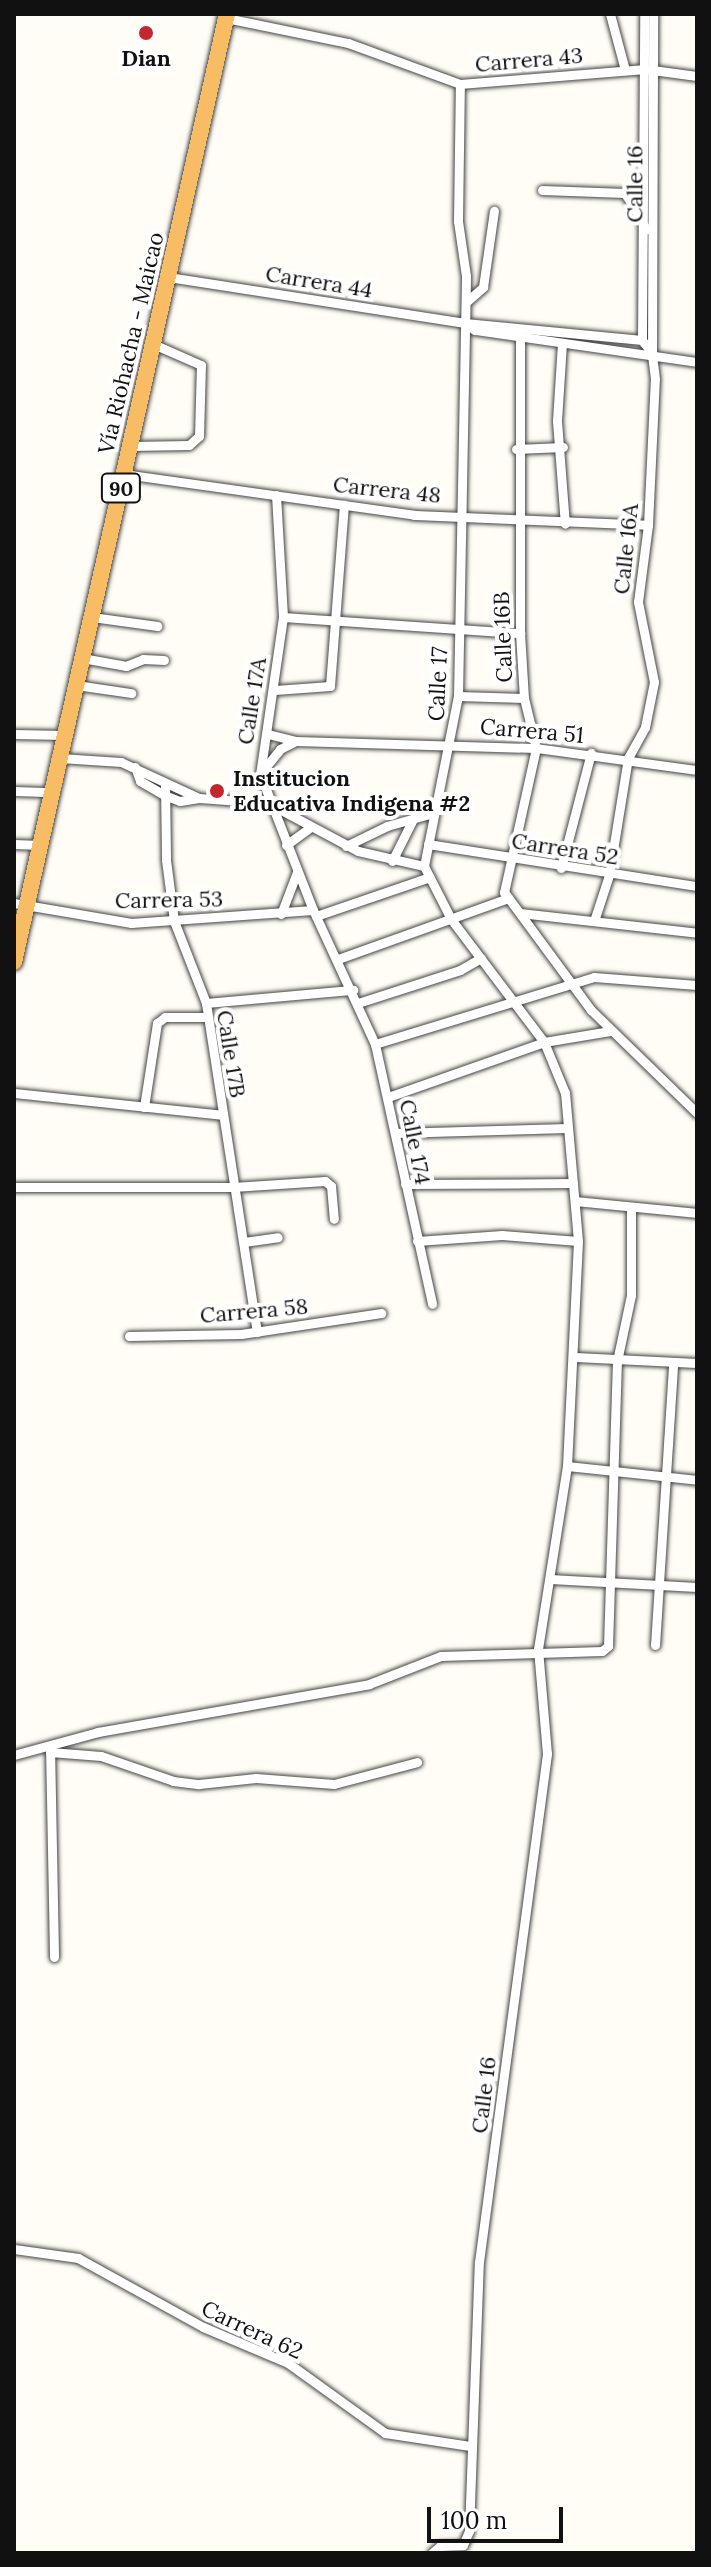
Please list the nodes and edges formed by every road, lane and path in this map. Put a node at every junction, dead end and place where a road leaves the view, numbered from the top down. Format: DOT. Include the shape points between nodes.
graph roads {
  1 [pos="610,14"];
  2 [pos="644,14"];
  3 [pos="653,14"];
  4 [pos="227,16"];
  5 [pos="649,69"];
  6 [pos="625,70"];
  7 [pos="697,76"];
  8 [pos="460,84"];
  9 [pos="542,190"];
  10 [pos="494,211"];
  11 [pos="649,229"];
  12 [pos="168,277"];
  13 [pos="466,302"];
  14 [pos="465,323"];
  15 [pos="520,337"];
  16 [pos="642,340"];
  17 [pos="562,343"];
  18 [pos="153,344"];
  19 [pos="652,353"];
  20 [pos="697,362"];
  21 [pos="130,446"];
  22 [pos="563,447"];
  23 [pos="516,449"];
  24 [pos="124,474"];
  25 [pos="276,495"];
  26 [pos="344,505"];
  27 [pos="464,515"];
  28 [pos="517,519"];
  29 [pos="565,524"];
  30 [pos="648,525"];
  31 [pos="92,617"];
  32 [pos="283,617"];
  33 [pos="335,621"];
  34 [pos="157,626"];
  35 [pos="458,632"];
  36 [pos="520,633"];
  37 [pos="82,658"];
  38 [pos="164,660"];
  39 [pos="76,685"];
  40 [pos="275,690"];
  41 [pos="131,693"];
  42 [pos="458,696"];
  43 [pos="524,698"];
  44 [pos="14,734"];
  45 [pos="268,734"];
  46 [pos="65,735"];
  47 [pos="296,741"];
  48 [pos="452,742"];
  49 [pos="536,748"];
  50 [pos="591,753"];
  51 [pos="60,758"];
  52 [pos="628,758"];
  53 [pos="697,770"];
  54 [pos="260,774"];
  55 [pos="164,790"];
  56 [pos="14,791"];
  57 [pos="52,792"];
  58 [pos="268,803"];
  59 [pos="433,813"];
  60 [pos="414,817"];
  61 [pos="309,828"];
  62 [pos="14,844"];
  63 [pos="428,844"];
  64 [pos="40,845"];
  65 [pos="286,845"];
  66 [pos="346,846"];
  67 [pos="512,860"];
  68 [pos="392,861"];
  69 [pos="424,866"];
  70 [pos="561,868"];
  71 [pos="297,872"];
  72 [pos="609,875"];
  73 [pos="430,877"];
  74 [pos="697,886"];
  75 [pos="506,895"];
  76 [pos="21,903"];
  77 [pos="314,913"];
  78 [pos="520,913"];
  79 [pos="281,914"];
  80 [pos="451,919"];
  81 [pos="174,921"];
  82 [pos="594,921"];
  83 [pos="697,933"];
  84 [pos="481,958"];
  85 [pos="338,959"];
  86 [pos="14,962"];
  87 [pos="571,983"];
  88 [pos="697,985"];
  89 [pos="353,990"];
  90 [pos="518,1001"];
  91 [pos="206,1003"];
  92 [pos="358,1003"];
  93 [pos="207,1017"];
  94 [pos="610,1031"];
  95 [pos="544,1042"];
  96 [pos="375,1044"];
  97 [pos="14,1093"];
  98 [pos="679,1094"];
  99 [pos="388,1097"];
  100 [pos="697,1103"];
  101 [pos="144,1107"];
  102 [pos="697,1113"];
  103 [pos="222,1115"];
  104 [pos="567,1128"];
  105 [pos="395,1133"];
  106 [pos="573,1183"];
  107 [pos="405,1184"];
  108 [pos="14,1187"];
  109 [pos="233,1187"];
  110 [pos="575,1201"];
  111 [pos="631,1210"];
  112 [pos="697,1213"];
  113 [pos="334,1219"];
  114 [pos="278,1237"];
  115 [pos="417,1241"];
  116 [pos="578,1241"];
  117 [pos="244,1242"];
  118 [pos="432,1304"];
  119 [pos="381,1313"];
  120 [pos="257,1332"];
  121 [pos="129,1336"];
  122 [pos="575,1357"];
  123 [pos="617,1361"];
  124 [pos="673,1363"];
  125 [pos="697,1363"];
  126 [pos="567,1466"];
  127 [pos="614,1471"];
  128 [pos="668,1478"];
  129 [pos="697,1480"];
  130 [pos="550,1579"];
  131 [pos="610,1583"];
  132 [pos="661,1585"];
  133 [pos="697,1587"];
  134 [pos="655,1645"];
  135 [pos="538,1649"];
  136 [pos="50,1748"];
  137 [pos="14,1755"];
  138 [pos="417,1762"];
  139 [pos="54,1957"];
  140 [pos="14,2249"];
  141 [pos="470,2446"];
  142 [pos="432,2553"];
  1 -- 6 [label="street"];
  2 -- 5 [label="street, Calle 16"];
  3 -- 5 [label="street, Calle 16"];
  4 -- 8 [label="street, Carrera 43" via="348,43"];
  4 -- 12 [label="highway, Vía Riohacha - Maicao / 90"];
  5 -- 6 [label="street, Carrera 43"];
  5 -- 7 [label="street, Carrera 43"];
  5 -- 11 [label="street, Calle 16"];
  6 -- 8 [label="street, Carrera 43"];
  8 -- 13 [label="street, Calle 17" via="458,221"];
  9 -- 11 [label="street" via="625,193"];
  10 -- 13 [label="street" via="483,287"];
  11 -- 16 [label="street, Calle 16"];
  11 -- 19 [label="street, Calle 16"];
  12 -- 14 [label="street, Carrera 44"];
  12 -- 18 [label="highway, Vía Riohacha - Maicao / 90"];
  13 -- 14 [label="street, Calle 17"];
  14 -- 15 [label="street, Carrera 44" via="475,330"];
  14 -- 16 [label="street, Carrera 44"];
  14 -- 27 [label="street, Calle 17"];
  15 -- 17 [label="street, Carrera 44"];
  15 -- 23 [label="street, Calle 16B"];
  16 -- 19 [label="street"];
  17 -- 19 [label="street, Carrera 44"];
  17 -- 22 [label="street" via="557,401"];
  18 -- 21 [label="highway, Vía Riohacha - Maicao / 90"];
  18 -- 21 [label="street" via="201,365 199,436 189,445"];
  19 -- 20 [label="street, Carrera 44"];
  19 -- 30 [label="street, Calle 16A"];
  21 -- 24 [label="highway, Vía Riohacha - Maicao / 90"];
  22 -- 23 [label="street"];
  22 -- 29 [label="street"];
  23 -- 28 [label="street, Calle 16B"];
  24 -- 25 [label="street, Carrera 48"];
  24 -- 31 [label="highway, Vía Riohacha - Maicao / 90"];
  25 -- 26 [label="street, Carrera 48"];
  25 -- 32 [label="street, Calle 17A"];
  26 -- 27 [label="street, Carrera 48" via="414,515"];
  26 -- 33 [label="street"];
  27 -- 28 [label="street, Carrera 48"];
  27 -- 35 [label="street, Calle 17"];
  28 -- 29 [label="street, Carrera 48"];
  28 -- 36 [label="street, Calle 16B"];
  29 -- 30 [label="street, Carrera 48"];
  30 -- 52 [label="street, Calle 16A" via="638,602 654,682 645,727"];
  31 -- 34 [label="street"];
  31 -- 37 [label="highway, Vía Riohacha - Maicao / 90"];
  32 -- 33 [label="street"];
  32 -- 40 [label="street, Calle 17A"];
  33 -- 35 [label="street"];
  33 -- 40 [label="street" via="330,686"];
  35 -- 36 [label="street"];
  35 -- 42 [label="street, Calle 17"];
  36 -- 43 [label="street, Calle 16B"];
  37 -- 38 [label="street" via="126,666 143,659"];
  37 -- 39 [label="highway, Vía Riohacha - Maicao / 90"];
  39 -- 41 [label="street"];
  39 -- 46 [label="highway, Vía Riohacha - Maicao / 90"];
  40 -- 45 [label="street, Calle 17A"];
  42 -- 43 [label="street"];
  42 -- 48 [label="street, Calle 17"];
  43 -- 49 [label="street, Calle 16B"];
  44 -- 46 [label="street"];
  45 -- 47 [label="street, Carrera 51"];
  45 -- 54 [label="street, Calle 17A"];
  46 -- 51 [label="highway, Vía Riohacha - Maicao / 90"];
  47 -- 48 [label="street, Carrera 51"];
  47 -- 54 [label="street" via="280,749"];
  48 -- 49 [label="street, Carrera 51"];
  48 -- 59 [label="street, Calle 17"];
  49 -- 50 [label="street, Carrera 51"];
  49 -- 67 [label="street, Calle 16B"];
  50 -- 52 [label="street, Carrera 51"];
  50 -- 70 [label="street"];
  51 -- 55 [label="street" via="135,767 140,781"];
  51 -- 57 [label="highway, Vía Riohacha - Maicao / 90"];
  52 -- 53 [label="street, Carrera 51"];
  52 -- 72 [label="street"];
  54 -- 58 [label="street, Calle 17A"];
  55 -- 58 [label="street" via="180,801"];
  55 -- 81 [label="street, Calle 17B"];
  56 -- 57 [label="street"];
  57 -- 64 [label="highway, Vía Riohacha - Maicao / 90"];
  58 -- 61 [label="street"];
  58 -- 65 [label="street, Calle 17A"];
  59 -- 60 [label="street"];
  59 -- 63 [label="street, Calle 17"];
  60 -- 66 [label="street"];
  60 -- 68 [label="street"];
  61 -- 65 [label="street"];
  61 -- 66 [label="street"];
  62 -- 64 [label="street"];
  63 -- 67 [label="street, Carrera 52"];
  63 -- 69 [label="street, Calle 17"];
  64 -- 76 [label="highway, Vía Riohacha - Maicao / 90"];
  65 -- 71 [label="street, Calle 17A"];
  66 -- 68 [label="street"];
  67 -- 70 [label="street, Carrera 52"];
  67 -- 75 [label="street, Calle 16B"];
  68 -- 69 [label="street"];
  69 -- 73 [label="street"];
  70 -- 72 [label="street, Carrera 52"];
  71 -- 77 [label="street, Calle 17A"];
  71 -- 79 [label="street"];
  72 -- 74 [label="street, Carrera 52"];
  72 -- 82 [label="street"];
  73 -- 77 [label="street, Carrera 53"];
  73 -- 80 [label="street"];
  75 -- 78 [label="street"];
  75 -- 80 [label="street"];
  76 -- 81 [label="street, Carrera 53" via="131,923"];
  76 -- 86 [label="highway, Vía Riohacha - Maicao / 90"];
  77 -- 79 [label="street, Carrera 53"];
  77 -- 85 [label="street, Calle 17A"];
  78 -- 82 [label="street"];
  78 -- 87 [label="street"];
  79 -- 81 [label="street, Carrera 53"];
  80 -- 84 [label="street"];
  80 -- 85 [label="street"];
  81 -- 91 [label="street, Calle 17B"];
  82 -- 83 [label="street"];
  84 -- 90 [label="street"];
  84 -- 92 [label="street" via="460,970"];
  85 -- 89 [label="street, Calle 17A"];
  87 -- 88 [label="street" via="594,977"];
  87 -- 90 [label="street"];
  87 -- 94 [label="street"];
  89 -- 91 [label="street"];
  89 -- 92 [label="street, Calle 174"];
  90 -- 95 [label="street"];
  90 -- 96 [label="street"];
  91 -- 93 [label="street, Calle 17B"];
  92 -- 96 [label="street, Calle 174"];
  93 -- 101 [label="street" via="165,1017 157,1023"];
  93 -- 103 [label="street, Calle 17B"];
  94 -- 95 [label="street"];
  94 -- 98 [label="street"];
  95 -- 99 [label="street"];
  95 -- 104 [label="street" via="565,1093"];
  96 -- 99 [label="street, Calle 174"];
  97 -- 101 [label="street"];
  98 -- 100 [label="street"];
  98 -- 102 [label="street"];
  99 -- 105 [label="street, Calle 174"];
  101 -- 103 [label="street"];
  103 -- 109 [label="street, Calle 17B"];
  104 -- 105 [label="street"];
  104 -- 106 [label="street"];
  105 -- 107 [label="street, Calle 174"];
  106 -- 107 [label="street"];
  106 -- 110 [label="street"];
  107 -- 115 [label="street, Calle 174"];
  108 -- 109 [label="street"];
  109 -- 113 [label="street" via="325,1181 331,1186"];
  109 -- 117 [label="street, Calle 17B"];
  110 -- 111 [label="street"];
  110 -- 116 [label="street"];
  111 -- 112 [label="street"];
  111 -- 123 [label="street" via="631,1295"];
  114 -- 117 [label="street"];
  115 -- 116 [label="street" via="502,1235"];
  115 -- 118 [label="street, Calle 174"];
  116 -- 122 [label="street, Calle 16"];
  117 -- 120 [label="street, Calle 17B"];
  119 -- 120 [label="street, Carrera 58"];
  120 -- 121 [label="street, Carrera 58"];
  122 -- 123 [label="street"];
  122 -- 126 [label="street, Calle 16"];
  123 -- 124 [label="street"];
  123 -- 127 [label="street"];
  124 -- 125 [label="street"];
  124 -- 128 [label="street"];
  126 -- 127 [label="street"];
  126 -- 130 [label="street, Calle 16"];
  127 -- 128 [label="street"];
  127 -- 131 [label="street"];
  128 -- 129 [label="street"];
  128 -- 132 [label="street"];
  130 -- 131 [label="street"];
  130 -- 135 [label="street, Calle 16"];
  131 -- 132 [label="street"];
  131 -- 135 [label="street" via="608,1646 602,1651"];
  132 -- 133 [label="street"];
  132 -- 134 [label="street"];
  135 -- 136 [label="street" via="441,1656 369,1684"];
  135 -- 141 [label="street, Calle 16" via="547,1754 479,2262"];
  136 -- 137 [label="street"];
  136 -- 138 [label="street" via="101,1756 173,1781 199,1784 256,1778 334,1784"];
  136 -- 139 [label="street"];
  140 -- 141 [label="street, Carrera 62" via="78,2258 203,2327 288,2363 385,2433"];
  141 -- 142 [label="street, Calle 16" via="469,2531 463,2545 440,2546"];
}
